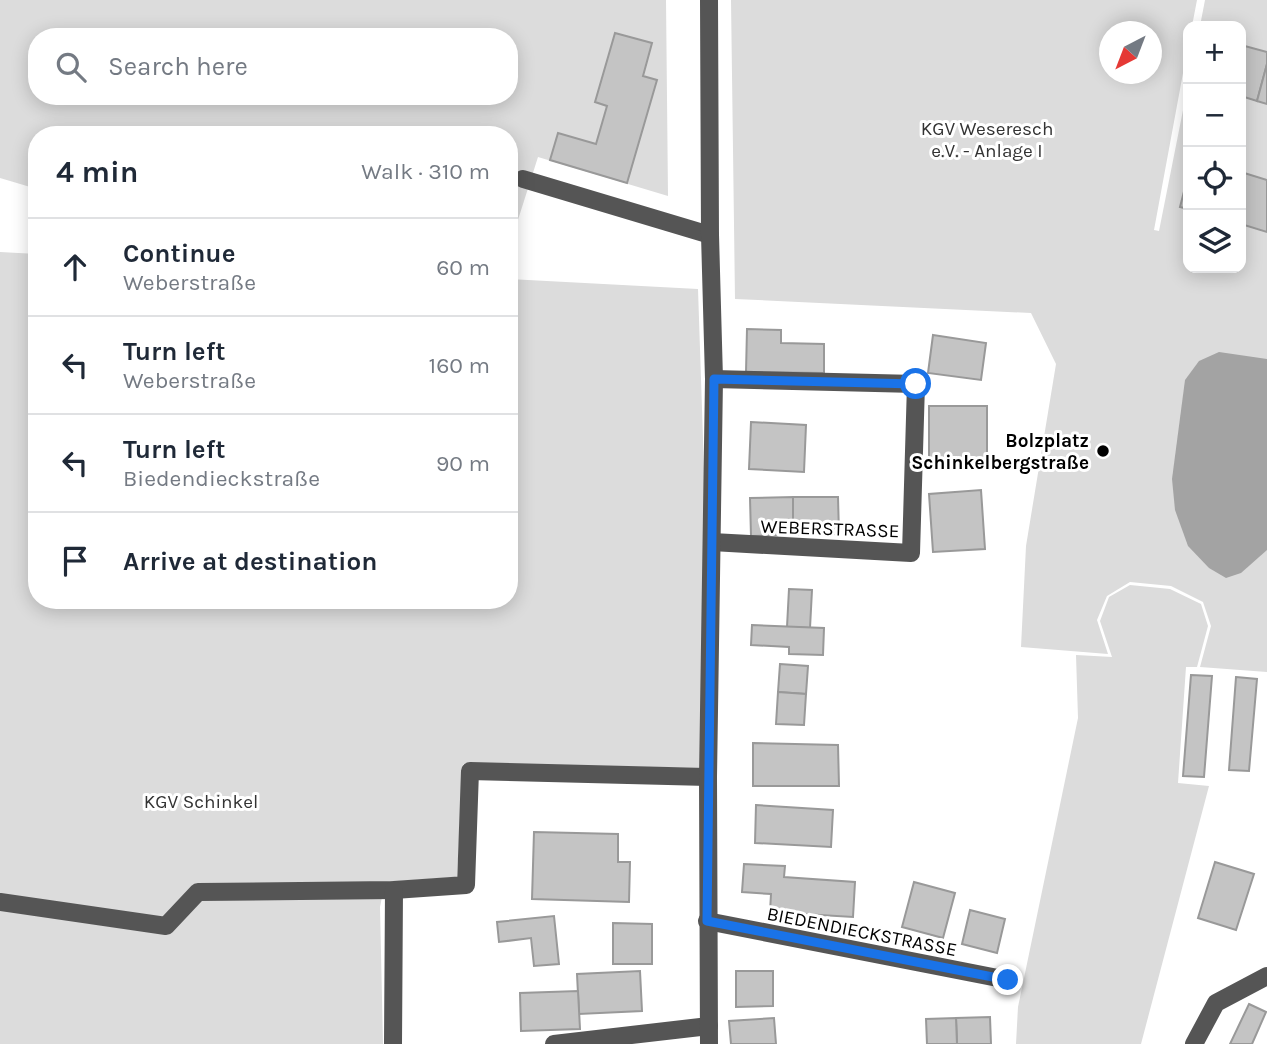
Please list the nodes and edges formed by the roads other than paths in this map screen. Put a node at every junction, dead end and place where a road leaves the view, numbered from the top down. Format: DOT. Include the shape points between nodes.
graph roads {
  1 [pos="709,0"];
  2 [pos="523,179"];
  3 [pos="710,235"];
  4 [pos="714,379"];
  5 [pos="712,542"];
  6 [pos="708,777"];
  7 [pos="394,890"];
  8 [pos="0,902"];
  9 [pos="707,921"];
  10 [pos="1267,976"];
  11 [pos="1008,980"];
  12 [pos="709,1035"];
  13 [pos="393,1044"];
  14 [pos="554,1044"];
  15 [pos="1194,1044"];
  1 -- 3 [label="street"];
  2 -- 3 [label="street"];
  3 -- 4 [label="street"];
  4 -- 5 [label="street"];
  4 -- 5 [label="street, WEBERSTRASSE" via="916,384 911,553"];
  5 -- 6 [label="street"];
  6 -- 7 [label="street" via="470,771 466,885"];
  6 -- 9 [label="street"];
  7 -- 8 [label="street" via="198,892 166,926"];
  7 -- 13 [label="street"];
  9 -- 11 [label="street, BIEDENDIECKSTRASSE"];
  9 -- 12 [label="street"];
  10 -- 15 [label="street" via="1216,1003"];
  12 -- 14 [label="street"];
}
